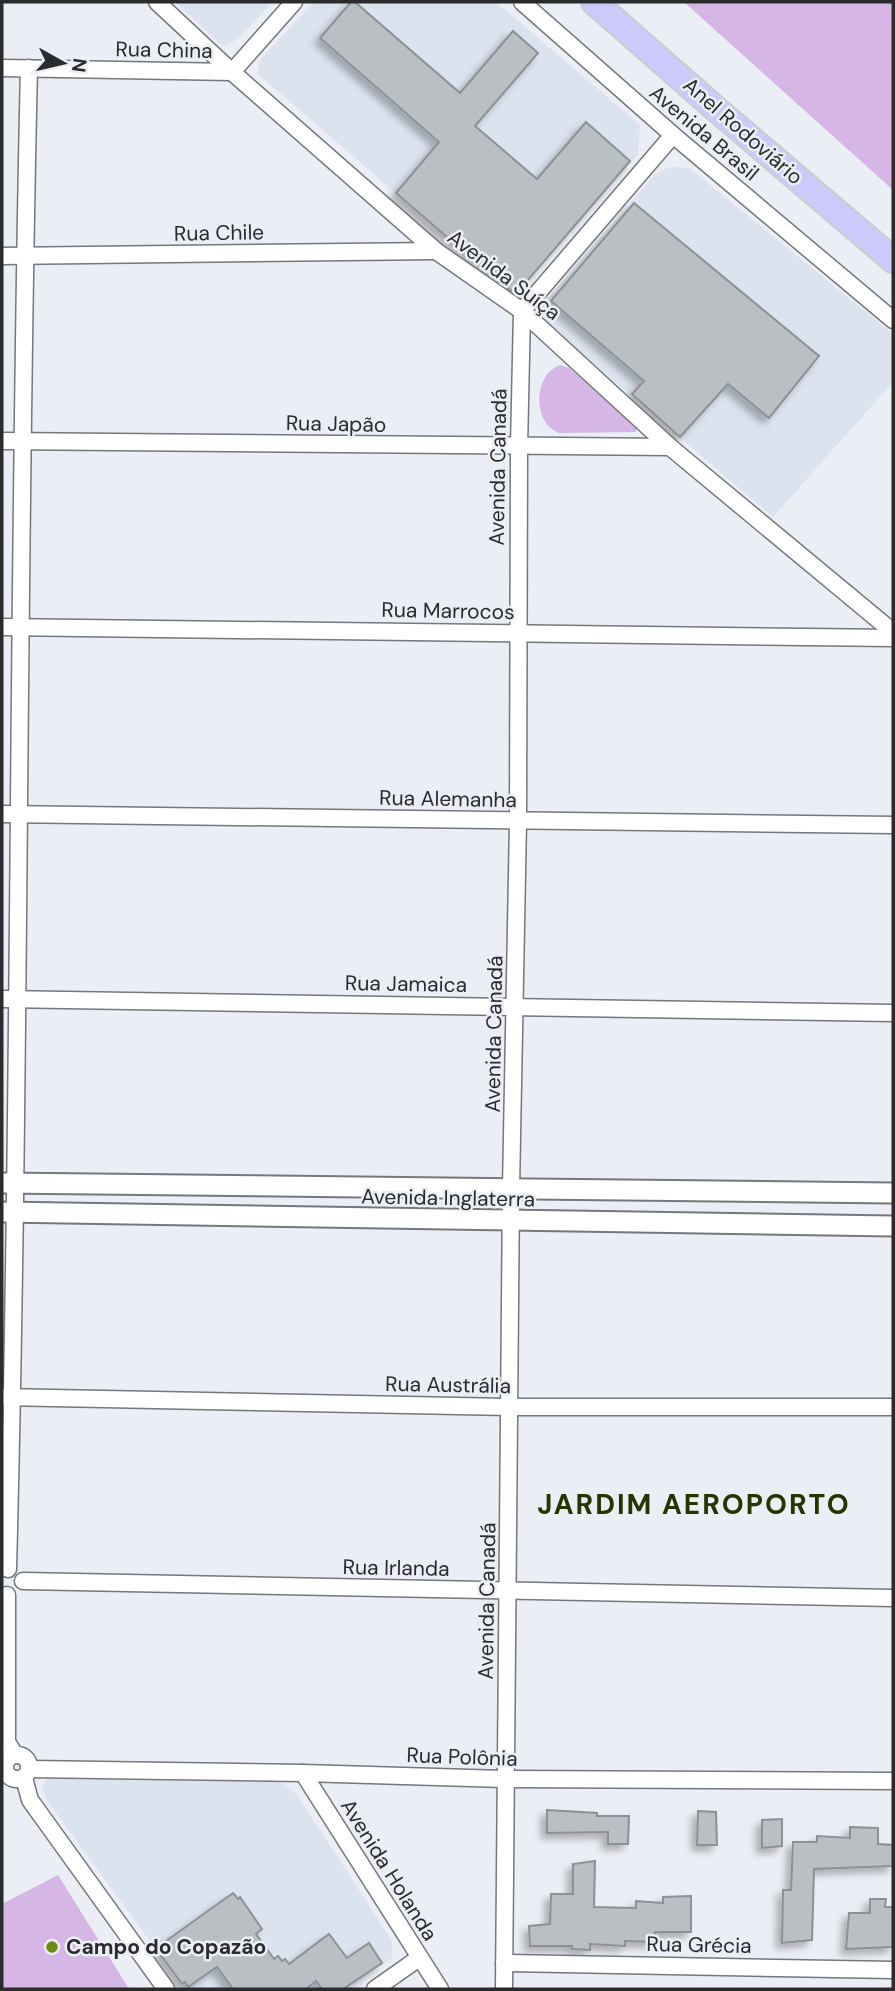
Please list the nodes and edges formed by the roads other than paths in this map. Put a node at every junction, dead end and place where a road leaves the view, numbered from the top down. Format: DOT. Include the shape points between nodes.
graph roads {
  1 [pos="157,2"];
  2 [pos="294,2"];
  3 [pos="522,2"];
  4 [pos="594,2"];
  5 [pos="2,68"];
  6 [pos="29,68"];
  7 [pos="232,72"];
  8 [pos="673,135"];
  9 [pos="436,251"];
  10 [pos="2,256"];
  11 [pos="25,256"];
  12 [pos="893,260"];
  13 [pos="523,311"];
  14 [pos="893,320"];
  15 [pos="2,441"];
  16 [pos="23,441"];
  17 [pos="519,447"];
  18 [pos="670,447"];
  19 [pos="2,627"];
  20 [pos="22,627"];
  21 [pos="893,632"];
  22 [pos="518,633"];
  23 [pos="893,638"];
  24 [pos="2,814"];
  25 [pos="21,814"];
  26 [pos="518,821"];
  27 [pos="893,825"];
  28 [pos="10,999"];
  29 [pos="516,1007"];
  30 [pos="893,1013"];
  31 [pos="8,1184"];
  32 [pos="511,1189"];
  33 [pos="893,1193"];
  34 [pos="8,1212"];
  35 [pos="512,1222"];
  36 [pos="893,1226"];
  37 [pos="7,1397"];
  38 [pos="509,1407"];
  39 [pos="893,1407"];
  40 [pos="5,1571"];
  41 [pos="23,1581"];
  42 [pos="509,1592"];
  43 [pos="5,1594"];
  44 [pos="893,1598"];
  45 [pos="7,1763"];
  46 [pos="27,1773"];
  47 [pos="303,1773"];
  48 [pos="504,1779"];
  49 [pos="893,1781"];
  50 [pos="419,1958"];
  51 [pos="504,1963"];
  52 [pos="893,1970"];
  53 [pos="166,1989"];
  54 [pos="375,1989"];
  55 [pos="440,1989"];
  56 [pos="504,1989"];
  1 -- 7 [label="street, Avenida Suíça"];
  2 -- 7 [label="street, Rua China"];
  3 -- 8 [label="street, Avenida Brasil"];
  4 -- 12 [label="main road, Anel Rodoviário"];
  5 -- 6 [label="street, Rua China"];
  6 -- 7 [label="street, Rua China"];
  6 -- 11 [label="street"];
  7 -- 9 [label="street, Avenida Suíça"];
  8 -- 13 [label="street"];
  8 -- 14 [label="street, Avenida Brasil"];
  9 -- 11 [label="street, Rua Chile"];
  9 -- 13 [label="street, Avenida Suíça"];
  10 -- 11 [label="street, Rua Chile"];
  11 -- 16 [label="street"];
  13 -- 17 [label="street, Avenida Canadá"];
  13 -- 18 [label="street, Avenida Suíça"];
  15 -- 16 [label="street, Rua Japão"];
  16 -- 17 [label="street, Rua Japão"];
  16 -- 20 [label="street"];
  17 -- 18 [label="street, Rua Japão"];
  17 -- 22 [label="street, Avenida Canadá"];
  18 -- 21 [label="street, Avenida Suíça"];
  19 -- 20 [label="street, Rua Marrocos"];
  20 -- 22 [label="street, Rua Marrocos"];
  20 -- 25 [label="street"];
  22 -- 23 [label="street, Rua Marrocos"];
  22 -- 26 [label="street, Avenida Canadá"];
  24 -- 25 [label="street, Rua Alemanha"];
  25 -- 26 [label="street, Rua Alemanha"];
  25 -- 28 [label="street"];
  26 -- 27 [label="street, Rua Alemanha"];
  26 -- 29 [label="street, Avenida Canadá"];
  28 -- 29 [label="street, Rua Jamaica"];
  28 -- 31 [label="street"];
  29 -- 30 [label="street, Rua Jamaica"];
  29 -- 32 [label="street, Avenida Canadá"];
  31 -- 32 [label="street, Avenida Inglaterra"];
  31 -- 34 [label="street"];
  32 -- 33 [label="street, Avenida Inglaterra"];
  32 -- 35 [label="street, Avenida Canadá"];
  34 -- 35 [label="street, Avenida Inglaterra"];
  34 -- 37 [label="street"];
  35 -- 36 [label="street, Avenida Inglaterra"];
  35 -- 38 [label="street, Avenida Canadá"];
  37 -- 38 [label="street, Rua Austrália"];
  37 -- 40 [label="street"];
  38 -- 39 [label="street, Rua Austrália"];
  38 -- 42 [label="street, Avenida Canadá"];
  40 -- 41 [label="street" via="19,1572"];
  41 -- 42 [label="street, Rua Irlanda"];
  41 -- 43 [label="street" via="19,1592"];
  42 -- 44 [label="street, Rua Irlanda"];
  42 -- 48 [label="street, Avenida Canadá"];
  43 -- 45 [label="street"];
  45 -- 46 [label="street" via="23,1756 28,1761"];
  46 -- 47 [label="street, Rua Polônia"];
  46 -- 53 [label="street" via="30,1800"];
  47 -- 48 [label="street, Rua Polônia"];
  47 -- 50 [label="street, Avenida Holanda"];
  48 -- 49 [label="street, Rua Polônia"];
  48 -- 51 [label="street, Avenida Canadá"];
  50 -- 54 [label="street"];
  50 -- 55 [label="street, Avenida Holanda"];
  51 -- 52 [label="street, Rua Grécia"];
  51 -- 56 [label="street, Avenida Canadá"];
}
